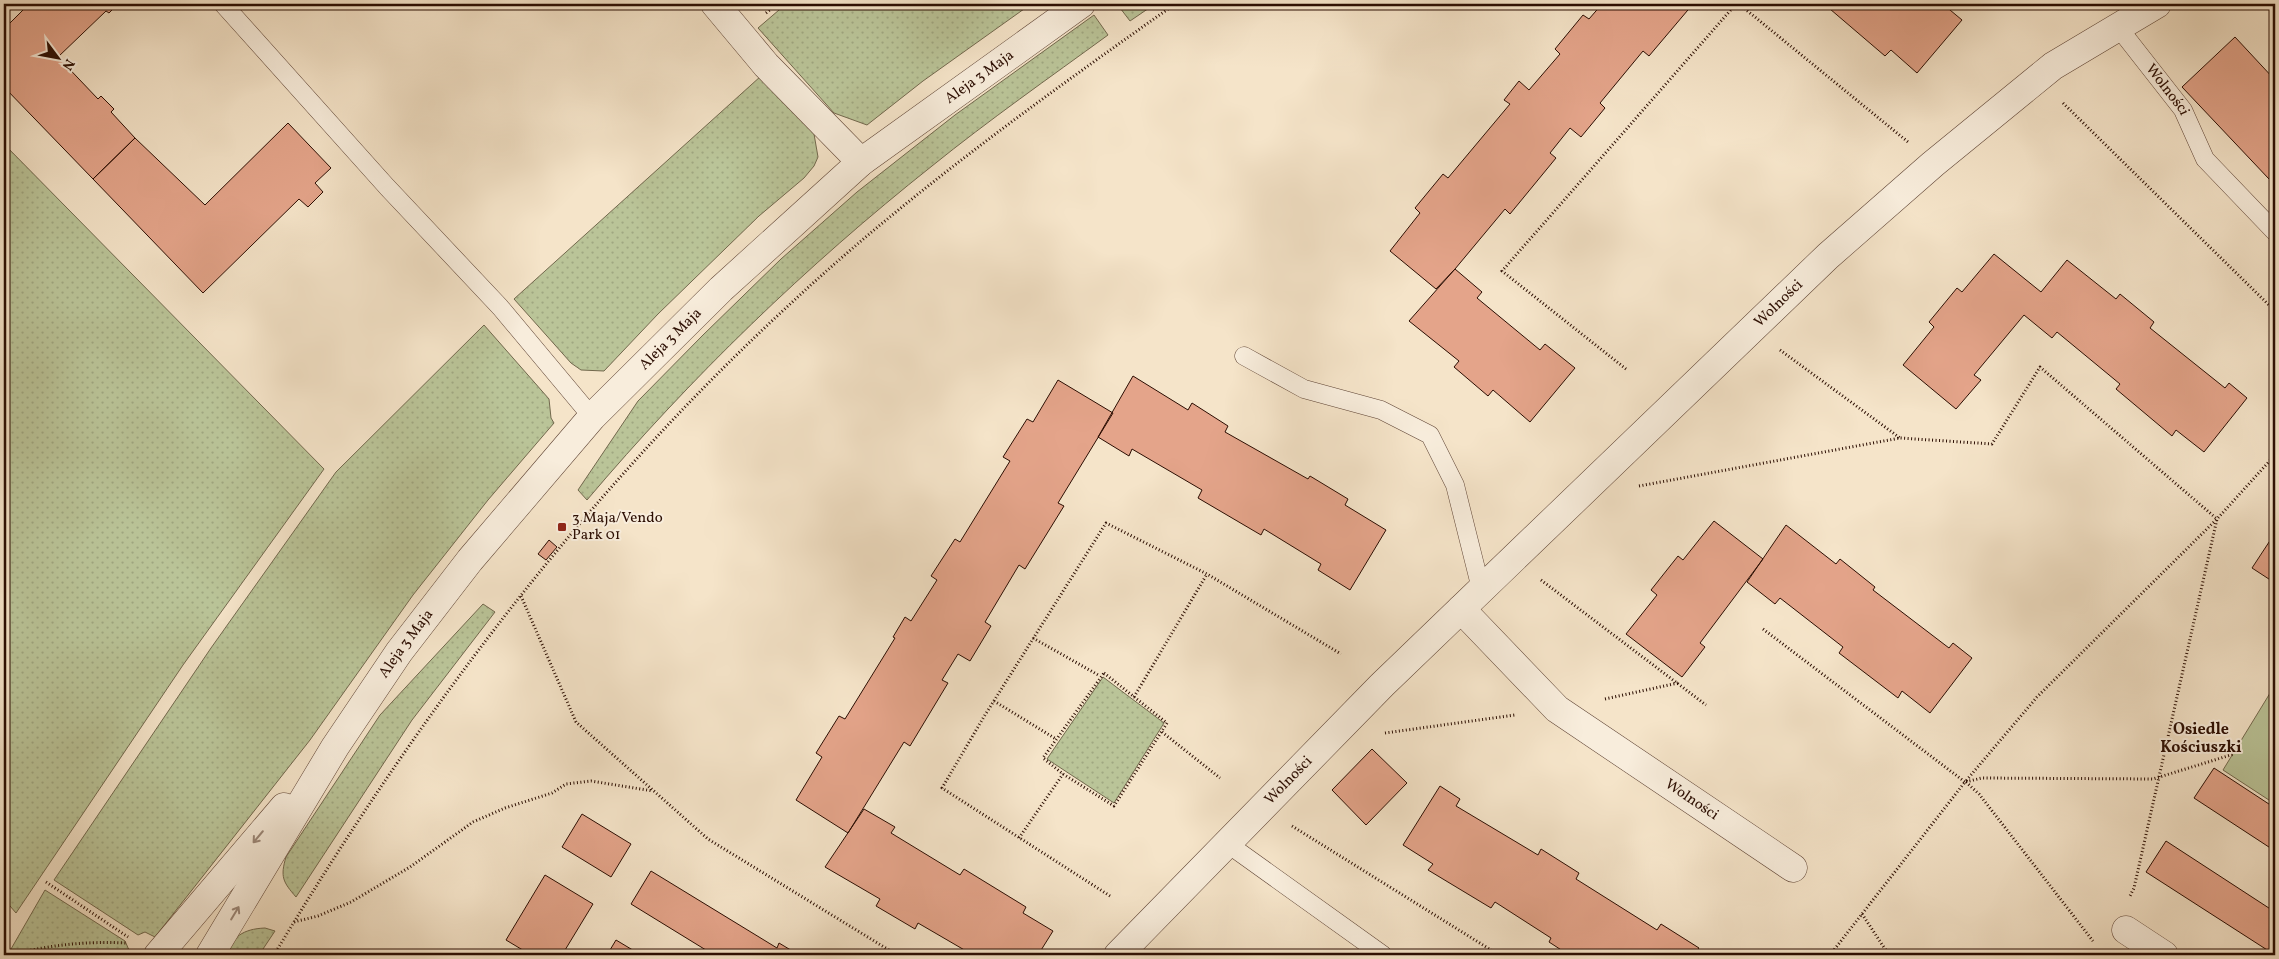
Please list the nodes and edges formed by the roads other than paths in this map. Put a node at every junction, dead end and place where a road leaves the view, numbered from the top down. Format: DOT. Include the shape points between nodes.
graph roads {
  1 [pos="223,4"];
  2 [pos="715,4"];
  3 [pos="1081,4"];
  4 [pos="2157,4"];
  5 [pos="2118,27"];
  6 [pos="861,162"];
  7 [pos="2275,232"];
  8 [pos="1244,356"];
  9 [pos="592,417"];
  10 [pos="1481,589"];
  11 [pos="1461,609"];
  12 [pos="335,747"];
  13 [pos="1228,844"];
  14 [pos="1793,868"];
  15 [pos="2114,936"];
  16 [pos="158,955"];
  17 [pos="210,955"];
  18 [pos="1118,955"];
  19 [pos="1383,955"];
  20 [pos="2164,955"];
  1 -- 9 [label="lane" via="500,308"];
  2 -- 6 [label="street" via="766,65"];
  3 -- 6 [label="street, Aleja 3 Maja"];
  4 -- 5 [label="street, Wolności"];
  5 -- 7 [label="lane, Wolności" via="2183,110 2205,159"];
  5 -- 10 [label="street, Wolności" via="2053,66 1828,256"];
  6 -- 9 [label="street, Aleja 3 Maja" via="721,290"];
  8 -- 10 [label="lane" via="1304,389 1380,410 1430,435 1455,486"];
  9 -- 12 [label="street, Aleja 3 Maja" via="470,560 399,652"];
  10 -- 11 [label="street, Wolności"];
  11 -- 13 [label="street, Wolności" via="1382,685"];
  11 -- 14 [label="street, Wolności" via="1557,710"];
  12 -- 16 [label="street, Aleja 3 Maja, one-way"];
  17 -- 12 [label="street, Aleja 3 Maja, one-way"];
  13 -- 18 [label="street, Wolności"];
  13 -- 19 [label="lane"];
  15 -- 20 [label="street"];
}
